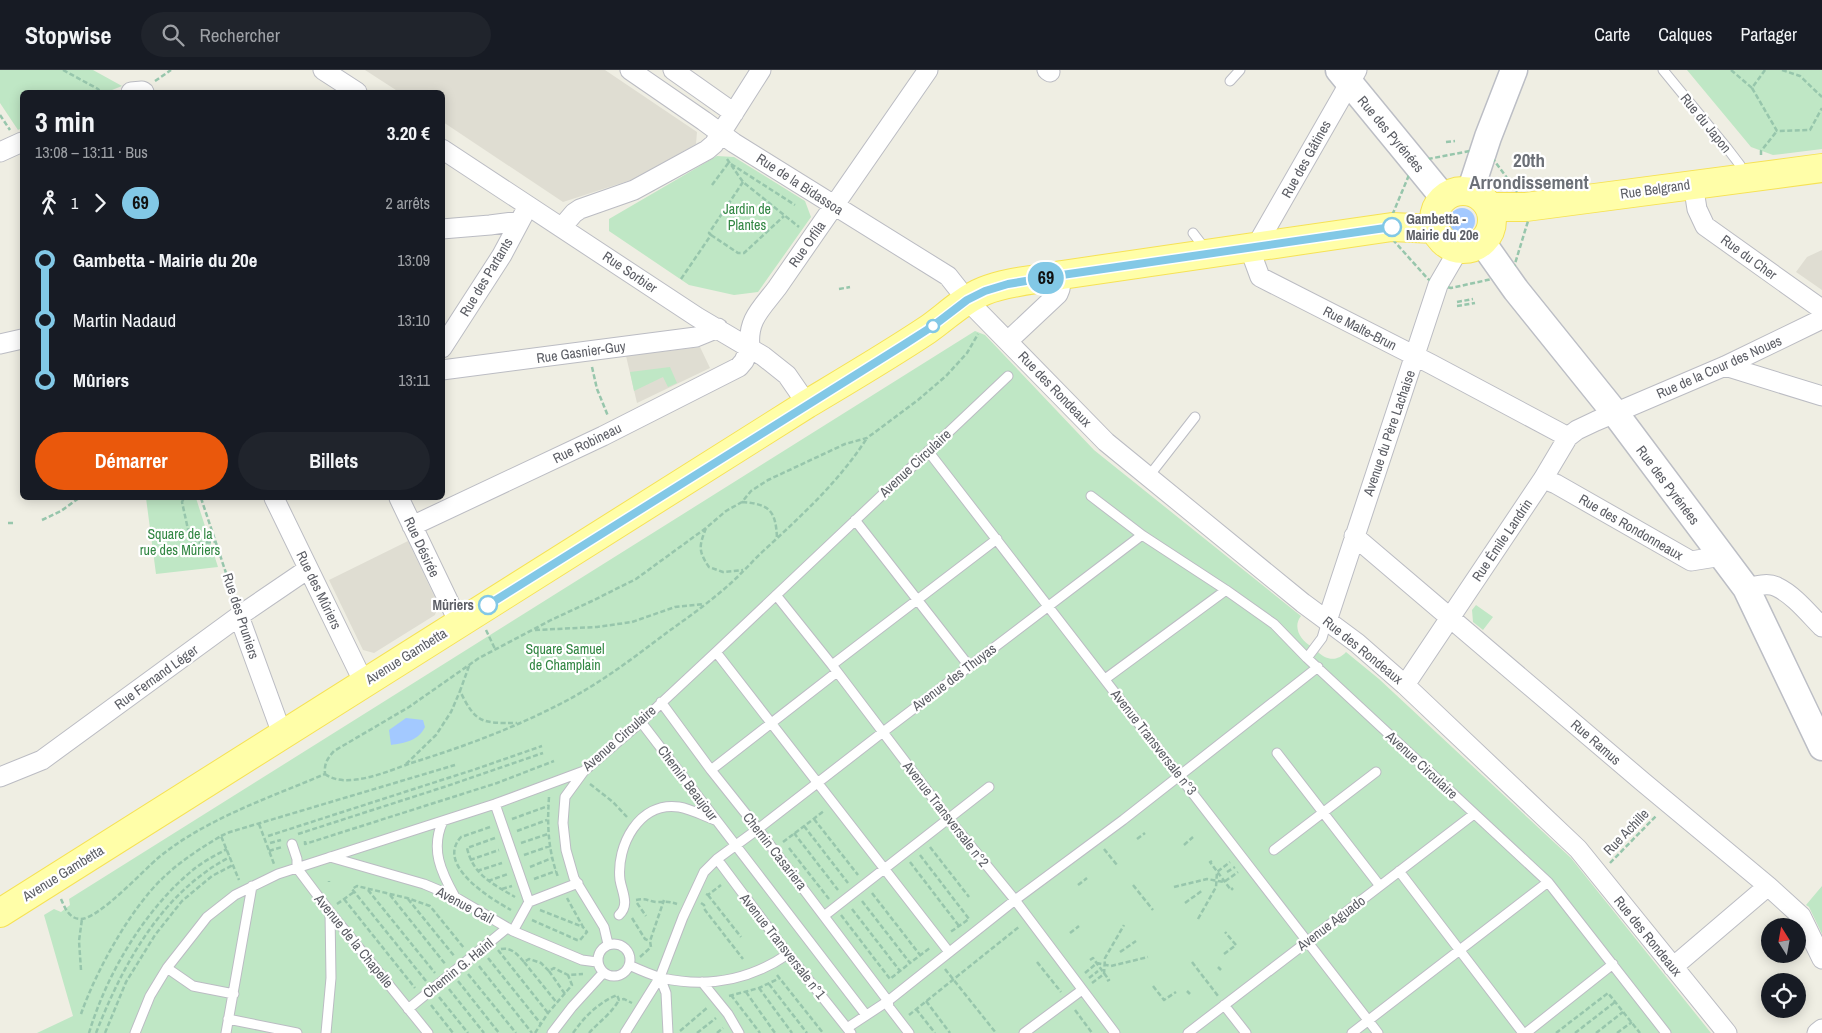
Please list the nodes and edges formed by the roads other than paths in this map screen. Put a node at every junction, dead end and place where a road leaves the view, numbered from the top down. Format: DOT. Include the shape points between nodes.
graph roads {
  1 [pos="323,70"];
  2 [pos="630,70"];
  3 [pos="674,70"];
  4 [pos="761,70"];
  5 [pos="1240,70"];
  6 [pos="1664,70"];
  7 [pos="920,73"];
  8 [pos="1348,74"];
  9 [pos="1507,74"];
  10 [pos="1230,81"];
  11 [pos="354,90"];
  12 [pos="734,113"];
  13 [pos="722,133"];
  14 [pos="20,143"];
  15 [pos="445,151"];
  16 [pos="0,152"];
  17 [pos="1822,168"];
  18 [pos="1742,179"];
  19 [pos="1693,184"];
  20 [pos="1444,198"];
  21 [pos="1480,199"];
  22 [pos="834,206"];
  23 [pos="524,213"];
  24 [pos="562,227"];
  25 [pos="445,228"];
  26 [pos="1435,229"];
  27 [pos="1193,232"];
  28 [pos="1203,246"];
  29 [pos="1470,246"];
  30 [pos="1255,248"];
  31 [pos="1062,275"];
  32 [pos="967,300"];
  33 [pos="1822,318"];
  34 [pos="718,328"];
  35 [pos="20,339"];
  36 [pos="1008,341"];
  37 [pos="445,343"];
  38 [pos="0,344"];
  39 [pos="750,347"];
  40 [pos="1415,356"];
  41 [pos="1725,366"];
  42 [pos="445,370"];
  43 [pos="1008,376"];
  44 [pos="1822,396"];
  45 [pos="807,404"];
  46 [pos="1615,413"];
  47 [pos="1195,417"];
  48 [pos="1568,436"];
  49 [pos="928,451"];
  50 [pos="1149,476"];
  51 [pos="1543,479"];
  52 [pos="1090,496"];
  53 [pos="275,500"];
  54 [pos="400,500"];
  55 [pos="855,520"];
  56 [pos="412,526"];
  57 [pos="1142,535"];
  58 [pos="1354,536"];
  59 [pos="997,539"];
  60 [pos="1722,556"];
  61 [pos="308,569"];
  62 [pos="1746,588"];
  63 [pos="1226,590"];
  64 [pos="776,595"];
  65 [pos="917,600"];
  66 [pos="1048,607"];
  67 [pos="239,616"];
  68 [pos="1450,618"];
  69 [pos="1327,620"];
  70 [pos="459,623"];
  71 [pos="1822,627"];
  72 [pos="716,652"];
  73 [pos="1307,658"];
  74 [pos="968,666"];
  75 [pos="1318,667"];
  76 [pos="835,669"];
  77 [pos="1105,679"];
  78 [pos="364,683"];
  79 [pos="1405,685"];
  80 [pos="661,702"];
  81 [pos="641,722"];
  82 [pos="770,724"];
  83 [pos="883,732"];
  84 [pos="282,734"];
  85 [pos="1822,747"];
  86 [pos="1277,753"];
  87 [pos="710,770"];
  88 [pos="1376,772"];
  89 [pos="582,774"];
  90 [pos="1181,776"];
  91 [pos="0,777"];
  92 [pos="818,784"];
  93 [pos="989,786"];
  94 [pos="495,804"];
  95 [pos="1323,813"];
  96 [pos="1474,814"];
  97 [pos="948,818"];
  98 [pos="716,820"];
  99 [pos="443,821"];
  100 [pos="758,829"];
  101 [pos="290,840"];
  102 [pos="735,846"];
  103 [pos="1274,850"];
  104 [pos="330,857"];
  105 [pos="717,859"];
  106 [pos="297,868"];
  107 [pos="884,869"];
  108 [pos="1399,871"];
  109 [pos="1548,882"];
  110 [pos="578,883"];
  111 [pos="252,886"];
  112 [pos="1380,886"];
  113 [pos="1768,886"];
  114 [pos="455,897"];
  115 [pos="1015,900"];
  116 [pos="529,902"];
  117 [pos="623,909"];
  118 [pos="330,912"];
  119 [pos="0,913"];
  120 [pos="824,916"];
  121 [pos="510,930"];
  122 [pos="1308,942"];
  123 [pos="608,944"];
  124 [pos="1460,950"];
  125 [pos="949,952"];
  126 [pos="788,954"];
  127 [pos="1822,959"];
  128 [pos="597,962"];
  129 [pos="1613,964"];
  130 [pos="629,965"];
  131 [pos="1673,967"];
  132 [pos="167,968"];
  133 [pos="603,973"];
  134 [pos="660,977"];
  135 [pos="702,982"];
  136 [pos="1082,990"];
  137 [pos="234,994"];
  138 [pos="888,1000"];
  139 [pos="1224,1005"];
  140 [pos="408,1009"];
  141 [pos="866,1014"];
  142 [pos="228,1019"];
  143 [pos="1368,1020"];
  144 [pos="1822,1029"];
  145 [pos="849,1031"];
  146 [pos="135,1033"];
  147 [pos="226,1033"];
  148 [pos="297,1033"];
  149 [pos="326,1033"];
  150 [pos="428,1033"];
  151 [pos="552,1033"];
  152 [pos="625,1033"];
  153 [pos="668,1033"];
  154 [pos="739,1033"];
  155 [pos="909,1033"];
  156 [pos="1024,1033"];
  157 [pos="1116,1033"];
  158 [pos="1188,1033"];
  159 [pos="1246,1033"];
  160 [pos="1352,1033"];
  161 [pos="1378,1033"];
  162 [pos="1525,1033"];
  163 [pos="1666,1033"];
  164 [pos="1727,1033"];
  165 [pos="1817,1033"];
  1 -- 11 [label="street"];
  2 -- 13 [label="street, Rue de la Bidassoa"];
  3 -- 12 [label="street"];
  4 -- 12 [label="street"];
  5 -- 10 [label="lane"];
  6 -- 18 [label="lane, Rue du Japon" via="1740,165"];
  7 -- 22 [label="street, Rue Orfila"];
  8 -- 20 [label="main road, Rue des Pyrénées"];
  8 -- 30 [label="street, Rue des Gâtines"];
  9 -- 21 [label="main road" via="1488,137"];
  12 -- 13 [label="street"];
  13 -- 22 [label="street, Rue de la Bidassoa"];
  13 -- 24 [label="street" via="707,150 634,190 580,209"];
  14 -- 16 [label="street"];
  15 -- 23 [label="street, Rue Sorbier"];
  17 -- 18 [label="main road, Rue Belgrand"];
  18 -- 19 [label="main road, Rue Belgrand"];
  19 -- 21 [label="main road, Rue Belgrand" via="1526,207"];
  19 -- 33 [label="street, Rue du Cher" via="1697,209 1705,226 1820,308"];
  20 -- 21 [label="main road" via="1461,191"];
  20 -- 26 [label="main road" via="1434,212"];
  21 -- 29 [label="main road" via="1492,215 1491,226 1486,237"];
  22 -- 32 [label="street, Rue de la Bidassoa" via="948,276"];
  22 -- 39 [label="street, Rue Orfila" via="753,318"];
  23 -- 24 [label="street, Rue Sorbier"];
  23 -- 25 [label="street"];
  23 -- 37 [label="street, Rue des Partants" via="502,255"];
  24 -- 34 [label="street, Rue Sorbier"];
  26 -- 29 [label="main road" via="1444,243"];
  26 -- 30 [label="main road, Avenue Gambetta" via="1395,227"];
  27 -- 28 [label="lane"];
  29 -- 40 [label="street, Avenue du Père Lachaise" via="1438,285"];
  29 -- 46 [label="main road, Rue des Pyrénées" via="1516,290"];
  30 -- 31 [label="main road, Avenue Gambetta"];
  30 -- 40 [label="street, Rue Malte-Brun" via="1253,258 1260,277"];
  31 -- 32 [label="main road, Avenue Gambetta" via="1008,284"];
  31 -- 36 [label="street" via="1058,294"];
  32 -- 36 [label="street, Rue des Rondeaux"];
  32 -- 45 [label="main road, Avenue Gambetta" via="933,326"];
  33 -- 41 [label="street, Rue de la Cour des Noues"];
  34 -- 39 [label="street, Rue Sorbier"];
  34 -- 42 [label="street, Rue Gasnier-Guy" via="696,337"];
  35 -- 38 [label="street"];
  36 -- 50 [label="street, Rue des Rondeaux" via="1106,442"];
  39 -- 45 [label="street, Rue Sorbier" via="787,375"];
  39 -- 56 [label="street, Rue Robineau" via="739,367"];
  40 -- 48 [label="street, Rue Malte-Brun"];
  40 -- 58 [label="street, Avenue du Père Lachaise"];
  41 -- 44 [label="street"];
  41 -- 46 [label="street, Rue de la Cour des Noues"];
  43 -- 49 [label="lane, Avenue Circulaire"];
  45 -- 70 [label="main road, Avenue Gambetta"];
  46 -- 48 [label="street"];
  46 -- 60 [label="main road, Rue des Pyrénées"];
  47 -- 50 [label="lane"];
  48 -- 51 [label="street, Rue Émile Landrin"];
  49 -- 55 [label="lane, Avenue Circulaire"];
  49 -- 59 [label="lane, Avenue Transversale n°3"];
  50 -- 69 [label="street, Rue des Rondeaux"];
  51 -- 60 [label="street, Rue des Rondonneaux" via="1691,561"];
  51 -- 68 [label="street, Rue Émile Landrin"];
  52 -- 57 [label="lane"];
  53 -- 61 [label="street, Rue des Mûriers"];
  54 -- 56 [label="street, Rue Désirée"];
  55 -- 64 [label="lane, Avenue Circulaire"];
  55 -- 65 [label="lane"];
  56 -- 70 [label="street, Rue Désirée"];
  57 -- 63 [label="lane, Avenue Circulaire"];
  57 -- 66 [label="lane, Avenue des Thuyas"];
  58 -- 68 [label="street, Rue Ramus"];
  58 -- 69 [label="street, Avenue du Père Lachaise"];
  59 -- 65 [label="lane"];
  59 -- 66 [label="lane, Avenue Transversale n°3"];
  60 -- 62 [label="main road, Rue des Pyrénées"];
  61 -- 67 [label="street, Rue Fernand Léger"];
  61 -- 78 [label="street, Rue des Mûriers"];
  62 -- 71 [label="street" via="1777,586"];
  62 -- 85 [label="main road, Rue des Pyrénées"];
  63 -- 73 [label="lane, Avenue Circulaire" via="1274,624"];
  63 -- 77 [label="lane"];
  64 -- 72 [label="lane, Avenue Circulaire"];
  64 -- 76 [label="lane, Avenue Transversale n°2"];
  65 -- 74 [label="lane"];
  65 -- 76 [label="lane"];
  66 -- 74 [label="lane, Avenue des Thuyas"];
  66 -- 77 [label="lane, Avenue Transversale n°3"];
  67 -- 84 [label="street, Rue des Pruniers"];
  67 -- 91 [label="street, Rue Fernand Léger" via="42,760"];
  68 -- 79 [label="street, Rue Émile Landrin"];
  68 -- 113 [label="street, Rue Ramus"];
  69 -- 73 [label="lane" via="1322,638"];
  69 -- 79 [label="street, Rue des Rondeaux"];
  70 -- 78 [label="main road, Avenue Gambetta"];
  72 -- 80 [label="lane, Avenue Circulaire"];
  72 -- 82 [label="lane"];
  73 -- 75 [label="lane, Avenue Circulaire"];
  74 -- 83 [label="lane, Avenue des Thuyas"];
  75 -- 90 [label="lane"];
  75 -- 96 [label="lane, Avenue Circulaire"];
  76 -- 82 [label="lane"];
  76 -- 83 [label="lane, Avenue Transversale n°2"];
  77 -- 90 [label="lane, Avenue Transversale n°3"];
  78 -- 84 [label="main road, Avenue Gambetta"];
  79 -- 131 [label="street, Rue des Rondeaux" via="1578,849"];
  80 -- 81 [label="lane, Avenue Circulaire"];
  80 -- 87 [label="lane, Chemin Casariera"];
  81 -- 89 [label="lane, Avenue Circulaire"];
  81 -- 98 [label="lane, Chemin Beaujour"];
  82 -- 87 [label="lane"];
  82 -- 92 [label="lane"];
  83 -- 92 [label="lane, Avenue des Thuyas"];
  83 -- 97 [label="lane, Avenue Transversale n°2"];
  84 -- 119 [label="main road, Avenue Gambetta"];
  86 -- 95 [label="lane"];
  87 -- 100 [label="lane, Chemin Casariera"];
  88 -- 95 [label="lane"];
  89 -- 94 [label="lane, Avenue Circulaire"];
  89 -- 110 [label="lane" via="566,797 563,823 566,850"];
  90 -- 115 [label="lane"];
  90 -- 122 [label="lane, Avenue Transversale n°3"];
  92 -- 100 [label="lane, Avenue des Thuyas"];
  92 -- 107 [label="lane"];
  93 -- 97 [label="lane"];
  94 -- 99 [label="lane, Avenue Circulaire"];
  94 -- 116 [label="lane"];
  95 -- 103 [label="lane"];
  95 -- 112 [label="lane"];
  96 -- 108 [label="lane, Avenue Aguado"];
  96 -- 109 [label="lane, Avenue Circulaire"];
  97 -- 107 [label="lane"];
  97 -- 115 [label="lane, Avenue Transversale n°2"];
  98 -- 102 [label="lane, Chemin Beaujour"];
  98 -- 117 [label="lane" via="679,807 654,811 634,826 620,854"];
  99 -- 104 [label="lane, Avenue Circulaire"];
  99 -- 114 [label="lane" via="437,849 443,874"];
  100 -- 102 [label="lane, Avenue des Thuyas"];
  100 -- 120 [label="lane, Chemin Casariera"];
  101 -- 106 [label="lane, Avenue de la Chapelle"];
  102 -- 105 [label="lane, Avenue des Thuyas"];
  102 -- 141 [label="lane, Chemin Beaujour"];
  104 -- 106 [label="lane, Avenue Circulaire"];
  104 -- 114 [label="lane, Avenue Cail" via="424,884"];
  105 -- 126 [label="lane, Avenue Transversale n°1"];
  105 -- 134 [label="lane, Avenue des Thuyas" via="704,872"];
  106 -- 111 [label="lane, Avenue Circulaire"];
  106 -- 118 [label="lane, Avenue de la Chapelle"];
  107 -- 120 [label="lane"];
  107 -- 125 [label="lane"];
  108 -- 112 [label="lane, Avenue Aguado"];
  108 -- 124 [label="lane"];
  109 -- 124 [label="lane"];
  109 -- 129 [label="lane, Avenue Circulaire"];
  110 -- 116 [label="lane"];
  110 -- 123 [label="lane" via="604,927"];
  111 -- 132 [label="lane, Avenue Circulaire" via="206,917"];
  111 -- 137 [label="lane"];
  112 -- 122 [label="lane, Avenue Aguado"];
  113 -- 127 [label="street, Rue Ramus" via="1800,916"];
  113 -- 131 [label="street"];
  114 -- 121 [label="lane, Avenue Cail"];
  115 -- 125 [label="lane"];
  115 -- 136 [label="lane, Avenue Transversale n°2"];
  116 -- 121 [label="lane"];
  118 -- 140 [label="lane, Avenue de la Chapelle"];
  118 -- 149 [label="lane" via="331,978"];
  120 -- 138 [label="lane, Chemin Casariera"];
  121 -- 128 [label="lane, Avenue Cail" via="582,960"];
  121 -- 140 [label="lane, Chemin G. Hainl"];
  122 -- 139 [label="lane, Avenue Aguado"];
  122 -- 143 [label="lane, Avenue Transversale n°3"];
  123 -- 128 [label="lane" via="599,953"];
  123 -- 130 [label="lane" via="618,944 626,949"];
  124 -- 143 [label="lane"];
  124 -- 162 [label="lane"];
  125 -- 138 [label="lane"];
  126 -- 135 [label="lane" via="742,977"];
  126 -- 145 [label="lane, Avenue Transversale n°1"];
  128 -- 133 [label="lane"];
  129 -- 162 [label="lane"];
  129 -- 163 [label="lane, Avenue Circulaire"];
  130 -- 133 [label="lane" via="618,976"];
  130 -- 134 [label="lane"];
  131 -- 164 [label="street, Rue des Rondeaux"];
  132 -- 137 [label="lane" via="193,986"];
  132 -- 146 [label="lane, Avenue Circulaire" via="150,996"];
  133 -- 151 [label="lane"];
  134 -- 135 [label="lane"];
  134 -- 152 [label="lane, Avenue des Thuyas"];
  134 -- 153 [label="lane" via="666,993"];
  135 -- 154 [label="lane"];
  136 -- 156 [label="lane"];
  136 -- 157 [label="lane, Avenue Transversale n°2"];
  137 -- 142 [label="lane"];
  138 -- 141 [label="lane"];
  138 -- 155 [label="lane, Chemin Casariera" via="889,1007"];
  139 -- 158 [label="lane, Avenue Aguado"];
  139 -- 159 [label="lane"];
  140 -- 150 [label="lane, Avenue de la Chapelle"];
  141 -- 145 [label="lane"];
  142 -- 147 [label="lane"];
  142 -- 148 [label="lane"];
  143 -- 160 [label="lane"];
  143 -- 161 [label="lane, Avenue Transversale n°3"];
  144 -- 165 [label="street"];
}
